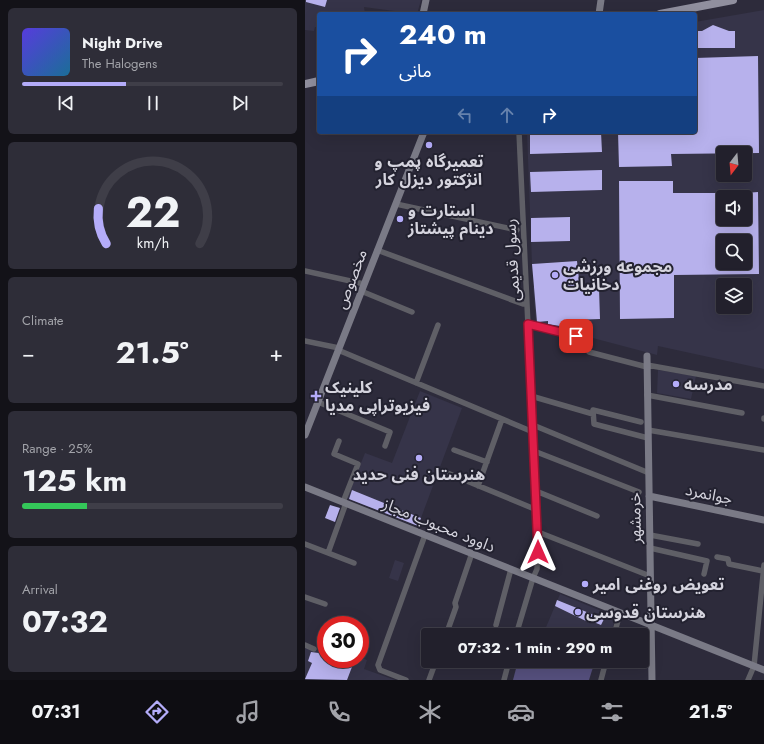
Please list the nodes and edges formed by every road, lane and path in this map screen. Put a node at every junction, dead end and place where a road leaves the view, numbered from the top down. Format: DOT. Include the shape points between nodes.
graph roads {
  1 [pos="426,0"];
  2 [pos="601,0"];
  3 [pos="733,0"];
  4 [pos="723,1"];
  5 [pos="423,12"];
  6 [pos="599,12"];
  7 [pos="670,12"];
  8 [pos="317,81"];
  9 [pos="305,84"];
  10 [pos="423,134"];
  11 [pos="519,134"];
  12 [pos="395,204"];
  13 [pos="517,230"];
  14 [pos="377,250"];
  15 [pos="305,270"];
  16 [pos="364,284"];
  17 [pos="361,291"];
  18 [pos="523,304"];
  19 [pos="413,312"];
  20 [pos="528,324"];
  21 [pos="438,325"];
  22 [pos="576,336"];
  23 [pos="305,341"];
  24 [pos="339,349"];
  25 [pos="589,352"];
  26 [pos="647,356"];
  27 [pos="647,366"];
  28 [pos="417,383"];
  29 [pos="764,386"];
  30 [pos="647,395"];
  31 [pos="531,396"];
  32 [pos="318,402"];
  33 [pos="742,412"];
  34 [pos="593,414"];
  35 [pos="502,419"];
  36 [pos="641,422"];
  37 [pos="533,425"];
  38 [pos="648,430"];
  39 [pos="533,432"];
  40 [pos="305,435"];
  41 [pos="648,438"];
  42 [pos="339,441"];
  43 [pos="385,446"];
  44 [pos="453,450"];
  45 [pos="764,450"];
  46 [pos="534,451"];
  47 [pos="487,462"];
  48 [pos="445,472"];
  49 [pos="649,473"];
  50 [pos="478,486"];
  51 [pos="305,487"];
  52 [pos="536,491"];
  53 [pos="639,492"];
  54 [pos="649,496"];
  55 [pos="344,503"];
  56 [pos="537,510"];
  57 [pos="597,516"];
  58 [pos="764,520"];
  59 [pos="538,532"];
  60 [pos="425,535"];
  61 [pos="650,535"];
  62 [pos="305,544"];
  63 [pos="699,544"];
  64 [pos="650,548"];
  65 [pos="328,553"];
  66 [pos="472,553"];
  67 [pos="717,557"];
  68 [pos="354,563"];
  69 [pos="764,568"];
  70 [pos="511,569"];
  71 [pos="703,574"];
  72 [pos="650,576"];
  73 [pos="533,578"];
  74 [pos="305,597"];
  75 [pos="325,604"];
  76 [pos="620,613"];
  77 [pos="496,625"];
  78 [pos="651,626"];
  79 [pos="448,628"];
  80 [pos="518,628"];
  81 [pos="616,628"];
  82 [pos="305,645"];
  83 [pos="314,648"];
  84 [pos="755,666"];
  85 [pos="433,668"];
  86 [pos="507,668"];
  87 [pos="604,668"];
  88 [pos="764,670"];
  89 [pos="406,680"];
  90 [pos="429,680"];
  91 [pos="504,680"];
  92 [pos="601,680"];
  93 [pos="652,680"];
  94 [pos="748,680"];
  1 -- 5 [label="main road"];
  2 -- 6 [label="main road"];
  3 -- 4 [label="main road"];
  4 -- 7 [label="main road"];
  8 -- 9 [label="main road"];
  10 -- 12 [label="main road, مخصوص"];
  11 -- 20 [label="street, رسول قدیمی"];
  12 -- 13 [label="street"];
  12 -- 14 [label="main road, مخصوص"];
  14 -- 16 [label="main road, مخصوص"];
  14 -- 18 [label="street"];
  15 -- 16 [label="street"];
  16 -- 17 [label="main road, مخصوص"];
  17 -- 19 [label="street"];
  17 -- 24 [label="main road, مخصوص"];
  20 -- 22 [label="street"];
  20 -- 31 [label="street, رسول قدیمی"];
  21 -- 28 [label="street"];
  23 -- 24 [label="street"];
  24 -- 28 [label="street"];
  24 -- 32 [label="main road, مخصوص"];
  25 -- 27 [label="street"];
  26 -- 27 [label="main road, خرمشهر"];
  27 -- 29 [label="street"];
  27 -- 30 [label="main road, خرمشهر"];
  28 -- 35 [label="street"];
  30 -- 33 [label="street"];
  30 -- 38 [label="main road, خرمشهر"];
  31 -- 34 [label="street"];
  31 -- 37 [label="street, رسول قدیمی"];
  32 -- 40 [label="main road, مخصوص"];
  32 -- 43 [label="street" via="391,432"];
  34 -- 36 [label="street" via="593,410"];
  34 -- 41 [label="street" via="593,424"];
  35 -- 39 [label="street"];
  35 -- 47 [label="street"];
  37 -- 39 [label="street, رسول قدیمی"];
  37 -- 49 [label="street"];
  38 -- 41 [label="main road, خرمشهر"];
  38 -- 45 [label="street"];
  39 -- 46 [label="street, رسول قدیمی"];
  41 -- 49 [label="main road, خرمشهر"];
  42 -- 55 [label="street" via="334,454 358,464"];
  44 -- 47 [label="street"];
  46 -- 52 [label="street, رسول قدیمی"];
  46 -- 53 [label="street"];
  47 -- 50 [label="street"];
  48 -- 50 [label="street"];
  49 -- 54 [label="main road, خرمشهر"];
  50 -- 56 [label="street"];
  51 -- 55 [label="main road, داوود محبوب مجاز"];
  52 -- 56 [label="street, رسول قدیمی"];
  52 -- 57 [label="street"];
  54 -- 58 [label="main road, جوانمرد"];
  54 -- 61 [label="main road, خرمشهر"];
  55 -- 60 [label="main road, داوود محبوب مجاز"];
  55 -- 65 [label="street"];
  56 -- 59 [label="street, رسول قدیمی"];
  59 -- 72 [label="street"];
  59 -- 73 [label="street, رسول قدیمی" via="537,569"];
  60 -- 66 [label="main road, داوود محبوب مجاز"];
  60 -- 89 [label="street" via="378,665 380,670"];
  61 -- 63 [label="street"];
  61 -- 64 [label="main road, خرمشهر"];
  62 -- 65 [label="street"];
  64 -- 71 [label="street" via="707,561"];
  64 -- 72 [label="main road, خرمشهر"];
  65 -- 68 [label="street"];
  66 -- 70 [label="main road, داوود محبوب مجاز"];
  66 -- 79 [label="street"];
  67 -- 69 [label="street" via="727,559 729,564"];
  69 -- 84 [label="street"];
  70 -- 73 [label="main road, داوود محبوب مجاز"];
  70 -- 77 [label="street"];
  72 -- 78 [label="main road, خرمشهر"];
  73 -- 76 [label="main road, داوود محبوب مجاز"];
  73 -- 80 [label="street, رسول قدیمی"];
  74 -- 75 [label="street"];
  76 -- 78 [label="main road, داوود محبوب مجاز"];
  76 -- 81 [label="street"];
  78 -- 84 [label="main road, داوود محبوب مجاز"];
  78 -- 93 [label="main road, خرمشهر"];
  82 -- 83 [label="street"];
  84 -- 88 [label="main road, داوود محبوب مجاز"];
  84 -- 94 [label="street"];
  85 -- 90 [label="street"];
  86 -- 91 [label="street"];
  87 -- 92 [label="street"];
}
